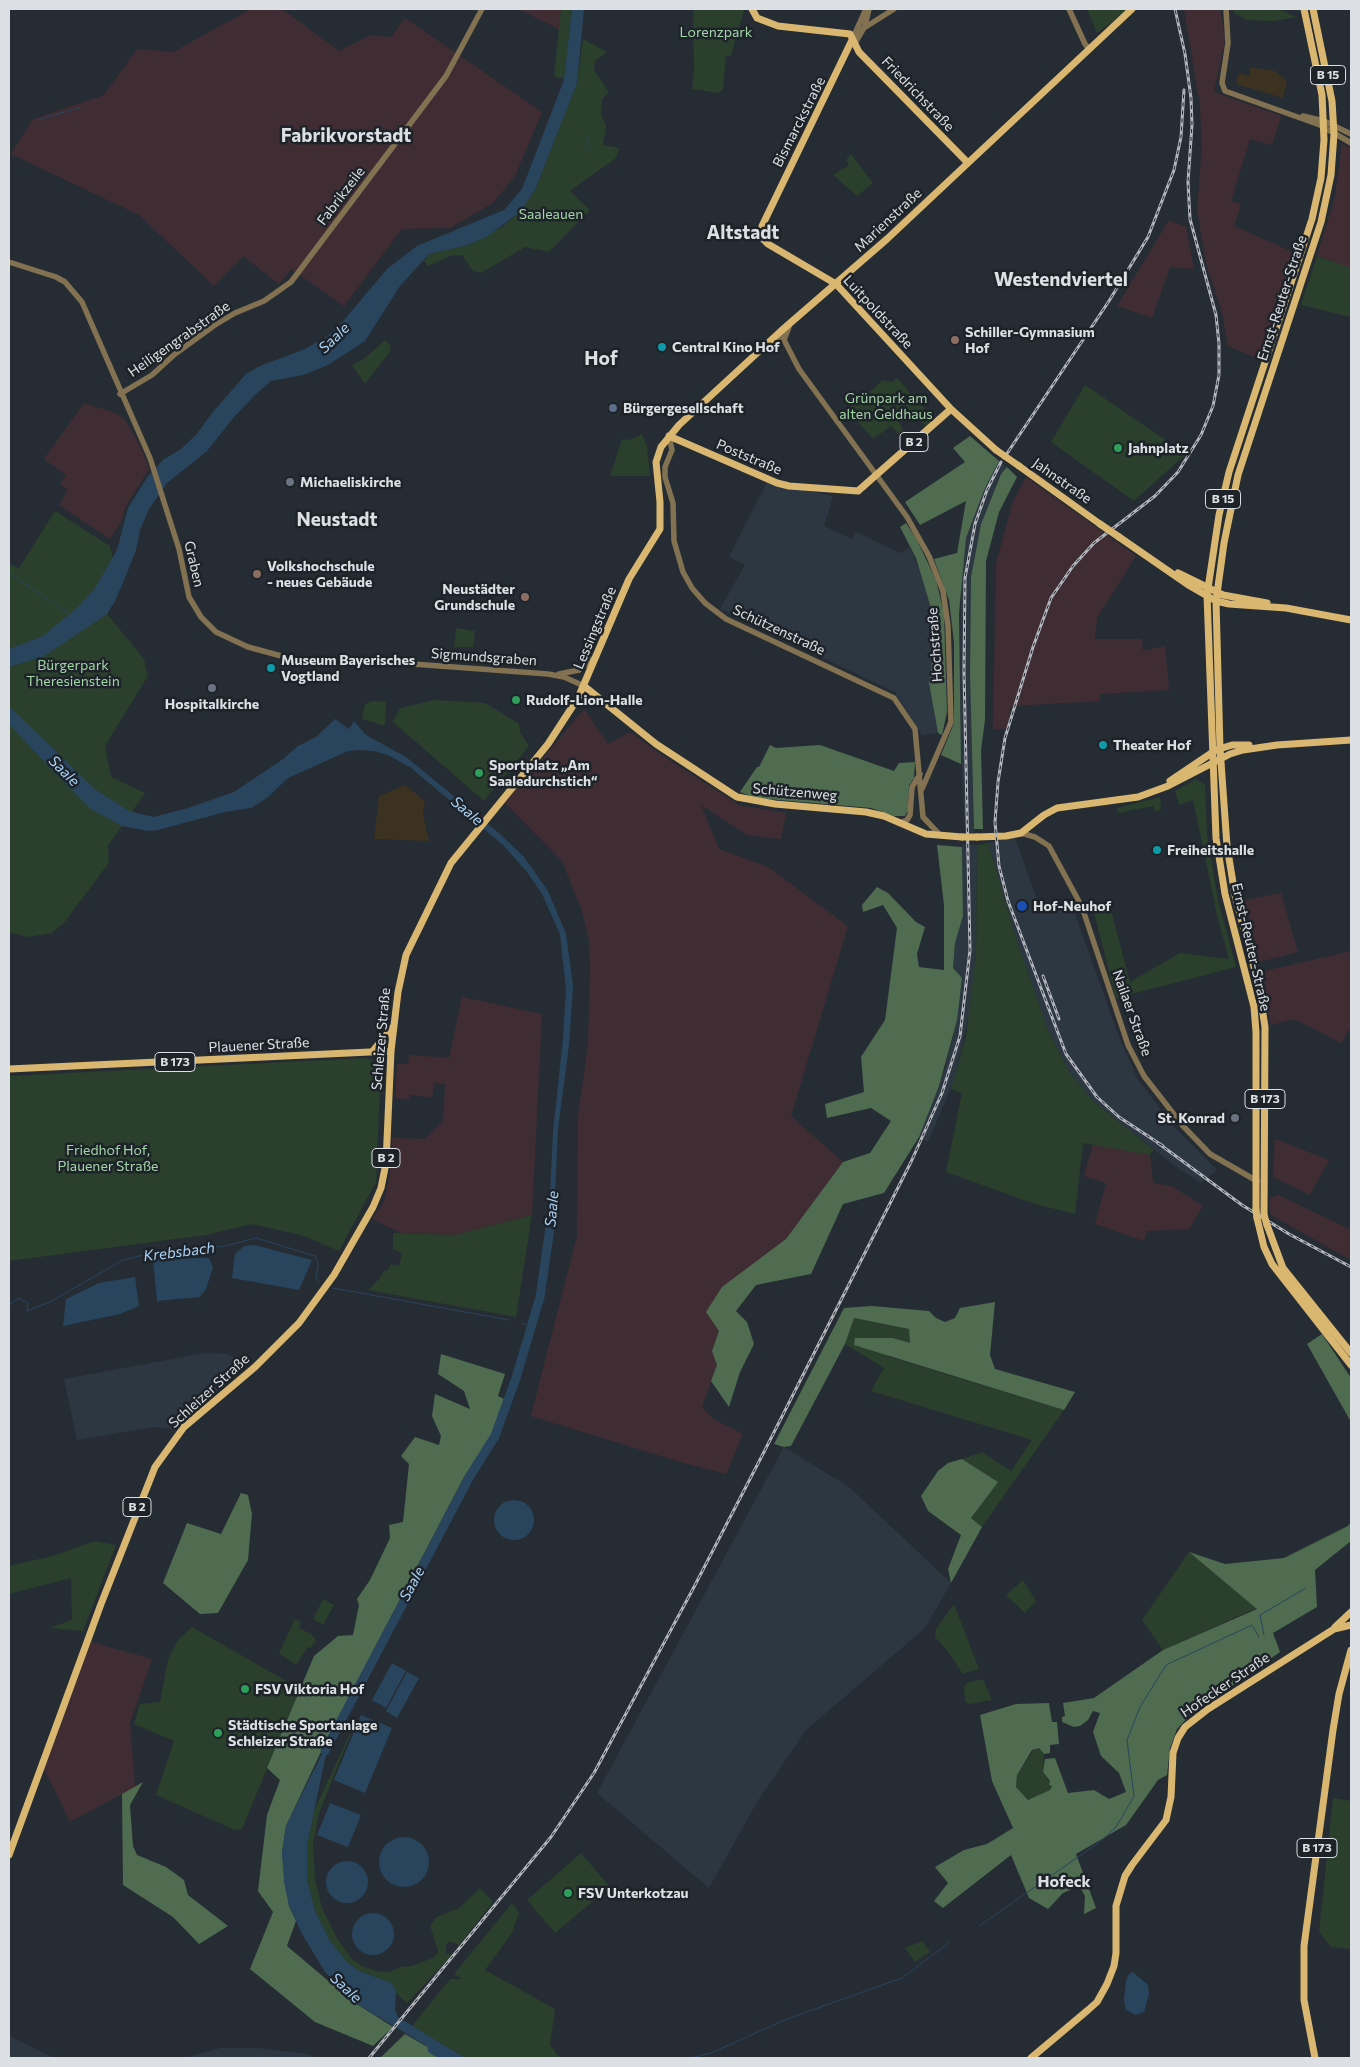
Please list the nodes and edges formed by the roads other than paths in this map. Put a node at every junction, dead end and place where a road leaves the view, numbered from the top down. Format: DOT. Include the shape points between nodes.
graph roads {
  1 [pos="482,9"];
  2 [pos="752,9"];
  3 [pos="867,9"];
  4 [pos="894,9"];
  5 [pos="1069,9"];
  6 [pos="1133,9"];
  7 [pos="1225,9"];
  8 [pos="1314,11"];
  9 [pos="1305,12"];
  10 [pos="861,28"];
  11 [pos="821,31"];
  12 [pos="847,32"];
  13 [pos="853,42"];
  14 [pos="1089,49"];
  15 [pos="864,56"];
  16 [pos="845,59"];
  17 [pos="1324,124"];
  18 [pos="1334,125"];
  19 [pos="1334,134"];
  20 [pos="1351,134"];
  21 [pos="1351,142"];
  22 [pos="968,163"];
  23 [pos="761,235"];
  24 [pos="9,262"];
  25 [pos="300,271"];
  26 [pos="836,284"];
  27 [pos="793,322"];
  28 [pos="784,334"];
  29 [pos="774,342"];
  30 [pos="766,346"];
  31 [pos="789,353"];
  32 [pos="120,394"];
  33 [pos="951,409"];
  34 [pos="669,436"];
  35 [pos="877,476"];
  36 [pos="1164,567"];
  37 [pos="1208,587"];
  38 [pos="1217,592"];
  39 [pos="1207,596"];
  40 [pos="1216,600"];
  41 [pos="1286,608"];
  42 [pos="1351,620"];
  43 [pos="234,641"];
  44 [pos="598,654"];
  45 [pos="548,674"];
  46 [pos="584,686"];
  47 [pos="1351,740"];
  48 [pos="1277,745"];
  49 [pos="1220,748"];
  50 [pos="1212,753"];
  51 [pos="1221,758"];
  52 [pos="1212,762"];
  53 [pos="920,774"];
  54 [pos="1155,792"];
  55 [pos="921,794"];
  56 [pos="898,823"];
  57 [pos="1021,833"];
  58 [pos="946,837"];
  59 [pos="406,955"];
  60 [pos="394,1026"];
  61 [pos="391,1051"];
  62 [pos="372,1052"];
  63 [pos="9,1069"];
  64 [pos="1255,1179"];
  65 [pos="1263,1182"];
  66 [pos="1261,1216"];
  67 [pos="1351,1353"];
  68 [pos="1351,1365"];
  69 [pos="1351,1612"];
  70 [pos="1351,1625"];
  71 [pos="1334,1629"];
  72 [pos="1351,1650"];
  73 [pos="1351,1658"];
  74 [pos="1346,1671"];
  75 [pos="9,1856"];
  76 [pos="1030,2058"];
  77 [pos="1315,2058"];
  1 -- 25 [label="street, Fabrikzeile" via="446,76"];
  2 -- 11 [label="main road" via="756,18 778,26"];
  3 -- 10 [label="street"];
  4 -- 10 [label="street"];
  5 -- 14 [label="street"];
  6 -- 14 [label="main road, Marienstraße"];
  7 -- 17 [label="street" via="1228,23 1222,83 1225,91"];
  8 -- 18 [label="main road, Ernst-Reuter-Straße / B 15" via="1330,85"];
  9 -- 17 [label="main road, Ernst-Reuter-Straße / B 15" via="1320,82"];
  10 -- 12 [label="street"];
  10 -- 13 [label="street"];
  11 -- 12 [label="main road"];
  11 -- 13 [label="main road"];
  12 -- 13 [label="main road, Friedrichstraße"];
  13 -- 15 [label="main road, Friedrichstraße"];
  13 -- 16 [label="main road, Bismarckstraße"];
  14 -- 22 [label="main road, Marienstraße"];
  15 -- 16 [label="main road" via="854,52"];
  15 -- 22 [label="main road, Friedrichstraße"];
  16 -- 23 [label="main road, Bismarckstraße" via="768,213"];
  17 -- 18 [label="street"];
  17 -- 19 [label="street"];
  17 -- 37 [label="main road, Ernst-Reuter-Straße / B 15" via="1321,178 1316,202 1229,472"];
  18 -- 19 [label="main road, Ernst-Reuter-Straße / B 15"];
  18 -- 20 [label="street"];
  19 -- 21 [label="street"];
  19 -- 38 [label="main road, Ernst-Reuter-Straße / B 15" via="1331,176 1323,212 1238,474"];
  22 -- 26 [label="main road, Marienstraße"];
  23 -- 26 [label="main road, Luitpoldstraße" via="775,248"];
  24 -- 32 [label="street, Graben" via="56,277 72,288 82,302"];
  25 -- 32 [label="street, Heiligengrabstraße" via="280,291 215,325 152,375"];
  26 -- 27 [label="main road, Marienstraße / B 2"];
  26 -- 33 [label="main road, Luitpoldstraße"];
  27 -- 28 [label="street"];
  27 -- 30 [label="main road, Marienstraße / B 2"];
  28 -- 29 [label="street"];
  28 -- 31 [label="street"];
  29 -- 30 [label="street"];
  29 -- 31 [label="street"];
  30 -- 34 [label="main road, Marienstraße / B 2"];
  31 -- 35 [label="street, Hochstraße"];
  32 -- 43 [label="street, Graben" via="140,432 154,471 194,607 211,627"];
  33 -- 35 [label="main road, B 2"];
  33 -- 36 [label="main road, Jahnstraße, bridge" via="996,450"];
  34 -- 35 [label="main road, Poststraße" via="784,485 858,491"];
  34 -- 44 [label="main road, Lessingstraße / B 2" via="659,450 656,462 660,529 629,579"];
  34 -- 53 [label="street, Schützenstraße" via="672,450 665,467 665,477 673,503 673,536 679,561 698,596 726,620 894,698 915,729"];
  35 -- 55 [label="street, Hochstraße" via="907,517 929,556 945,601 952,716"];
  36 -- 37 [label="main road, Jahnstraße"];
  36 -- 39 [label="main road, Jahnstraße"];
  37 -- 38 [label="main road, Jahnstraße"];
  37 -- 39 [label="main road, B 15"];
  38 -- 40 [label="main road, B 15"];
  38 -- 41 [label="main road"];
  39 -- 40 [label="main road, Jahnstraße"];
  39 -- 50 [label="main road, Ernst-Reuter-Straße / B 173"];
  40 -- 41 [label="main road"];
  40 -- 49 [label="main road, Ernst-Reuter-Straße / B 173"];
  41 -- 42 [label="main road"];
  43 -- 45 [label="street, Sigmundsgraben" via="300,661 372,661"];
  44 -- 45 [label="street" via="579,670"];
  44 -- 46 [label="main road, Lessingstraße / B 2"];
  45 -- 46 [label="street, Sigmundsgraben"];
  46 -- 56 [label="main road, Schützenweg" via="662,748 737,797 775,804 856,810"];
  46 -- 59 [label="main road, Lessingstraße / B 2" via="556,734 451,863"];
  47 -- 48 [label="main road"];
  48 -- 49 [label="main road"];
  48 -- 51 [label="main road" via="1243,750"];
  49 -- 50 [label="main road"];
  49 -- 51 [label="main road, Ernst-Reuter-Straße / B 173"];
  50 -- 52 [label="main road, Ernst-Reuter-Straße / B 173"];
  50 -- 54 [label="main road"];
  51 -- 52 [label="main road"];
  51 -- 65 [label="main road, Ernst-Reuter-Straße / B 173" via="1231,876 1263,1008 1266,1048"];
  52 -- 54 [label="main road"];
  52 -- 64 [label="main road, Ernst-Reuter-Straße / B 173" via="1220,867 1255,1016"];
  53 -- 55 [label="street, Schützenstraße"];
  53 -- 56 [label="street, Schützenstraße" via="912,787 910,816"];
  54 -- 57 [label="main road" via="1124,801 1057,808"];
  55 -- 58 [label="street, Schützenstraße" via="927,823"];
  56 -- 58 [label="main road, Schützenweg" via="919,832"];
  57 -- 58 [label="main road, bridge"];
  57 -- 64 [label="street, Nailaer Straße" via="1036,837 1049,846 1078,899 1128,1045 1144,1076 1183,1126 1210,1154"];
  59 -- 60 [label="main road, Schleizer Straße / B 2"];
  60 -- 61 [label="main road, Schleizer Straße / B 2"];
  60 -- 62 [label="main road"];
  61 -- 62 [label="main road, Plauener Straße / B 173"];
  61 -- 75 [label="main road, Schleizer Straße / B 2" via="386,1163 373,1207 330,1281 299,1324 255,1367 184,1427 155,1467"];
  62 -- 63 [label="main road, Plauener Straße / B 173"];
  64 -- 65 [label="street, Nailaer Straße"];
  64 -- 66 [label="main road, Ernst-Reuter-Straße / B 173, bridge" via="1256,1210"];
  65 -- 66 [label="main road, Ernst-Reuter-Straße / B 173"];
  66 -- 67 [label="main road, Ernst-Reuter-Straße / B 173, bridge" via="1283,1268"];
  66 -- 68 [label="main road, Ernst-Reuter-Straße / B 173" via="1263,1245 1272,1264"];
  69 -- 71 [label="main road, Hofecker Straße"];
  70 -- 71 [label="main road, Hofecker Straße"];
  71 -- 76 [label="main road, Hofecker Straße" via="1185,1726 1174,1753 1166,1820 1125,1876 1116,1906 1116,1953 1108,1984 1097,2002"];
  72 -- 74 [label="main road, B 173"];
  73 -- 74 [label="main road, B 173"];
  74 -- 77 [label="main road, B 173" via="1330,1751 1304,1946 1305,2013"];
}
